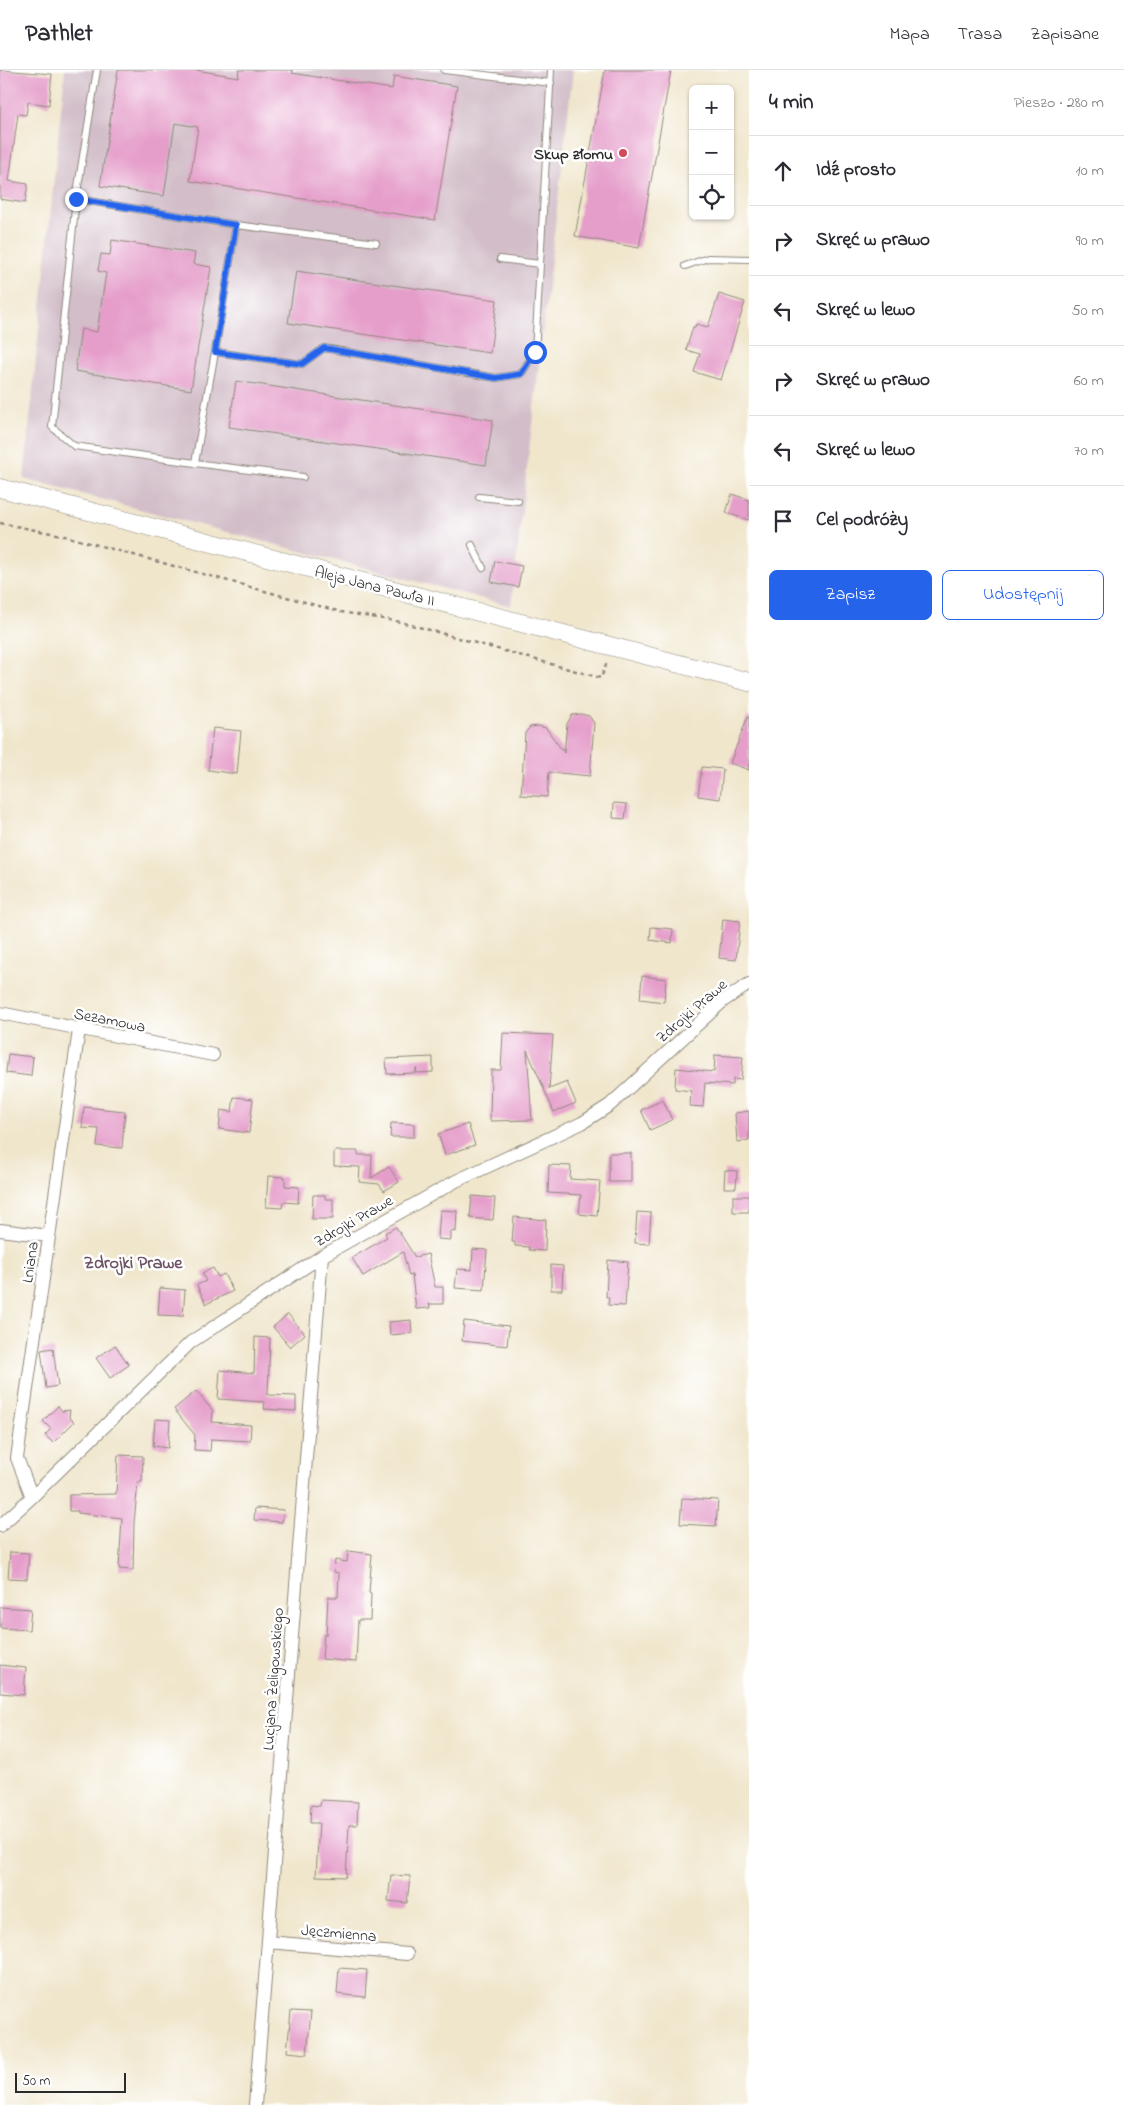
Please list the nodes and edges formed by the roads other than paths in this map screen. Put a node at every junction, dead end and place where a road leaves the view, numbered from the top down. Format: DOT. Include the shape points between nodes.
graph roads {
  1 [pos="97,70"];
  2 [pos="444,70"];
  3 [pos="551,70"];
  4 [pos="551,83"];
  5 [pos="76,199"];
  6 [pos="236,225"];
  7 [pos="376,243"];
  8 [pos="500,259"];
  9 [pos="749,259"];
  10 [pos="540,264"];
  11 [pos="686,266"];
  12 [pos="215,352"];
  13 [pos="195,463"];
  14 [pos="303,477"];
  15 [pos="0,488"];
  16 [pos="479,497"];
  17 [pos="518,501"];
  18 [pos="472,544"];
  19 [pos="483,568"];
  20 [pos="749,682"];
  21 [pos="749,984"];
  22 [pos="0,1013"];
  23 [pos="79,1030"];
  24 [pos="213,1055"];
  25 [pos="0,1230"];
  26 [pos="49,1236"];
  27 [pos="322,1256"];
  28 [pos="32,1498"];
  29 [pos="0,1526"];
  30 [pos="268,1942"];
  31 [pos="407,1954"];
  32 [pos="255,2105"];
  1 -- 5 [label="lane"];
  2 -- 4 [label="lane"];
  3 -- 4 [label="lane"];
  4 -- 10 [label="lane"];
  5 -- 6 [label="lane"];
  5 -- 13 [label="lane" via="52,427 74,446"];
  6 -- 7 [label="lane"];
  6 -- 12 [label="lane"];
  8 -- 10 [label="lane"];
  9 -- 11 [label="lane" via="708,258"];
  10 -- 12 [label="lane" via="535,352 521,374 496,378 324,348 302,364"];
  12 -- 13 [label="lane"];
  13 -- 14 [label="lane"];
  15 -- 20 [label="main road, Aleja Jana Pawła II"];
  16 -- 17 [label="lane"];
  18 -- 19 [label="lane"];
  21 -- 27 [label="street, Zdrojki Prawe" via="723,1001 610,1105 582,1123 456,1181"];
  22 -- 23 [label="street, Sezamowa"];
  23 -- 24 [label="street, Sezamowa"];
  23 -- 26 [label="street, Lniana"];
  25 -- 26 [label="street"];
  26 -- 28 [label="street, Lniana" via="17,1458"];
  27 -- 28 [label="street, Zdrojki Prawe" via="191,1342"];
  27 -- 30 [label="street, Lucjana Żeligowskiego"];
  28 -- 29 [label="street, Zdrojki Prawe"];
  30 -- 31 [label="street, Jęczmienna"];
  30 -- 32 [label="street, Lucjana Żeligowskiego"];
}
